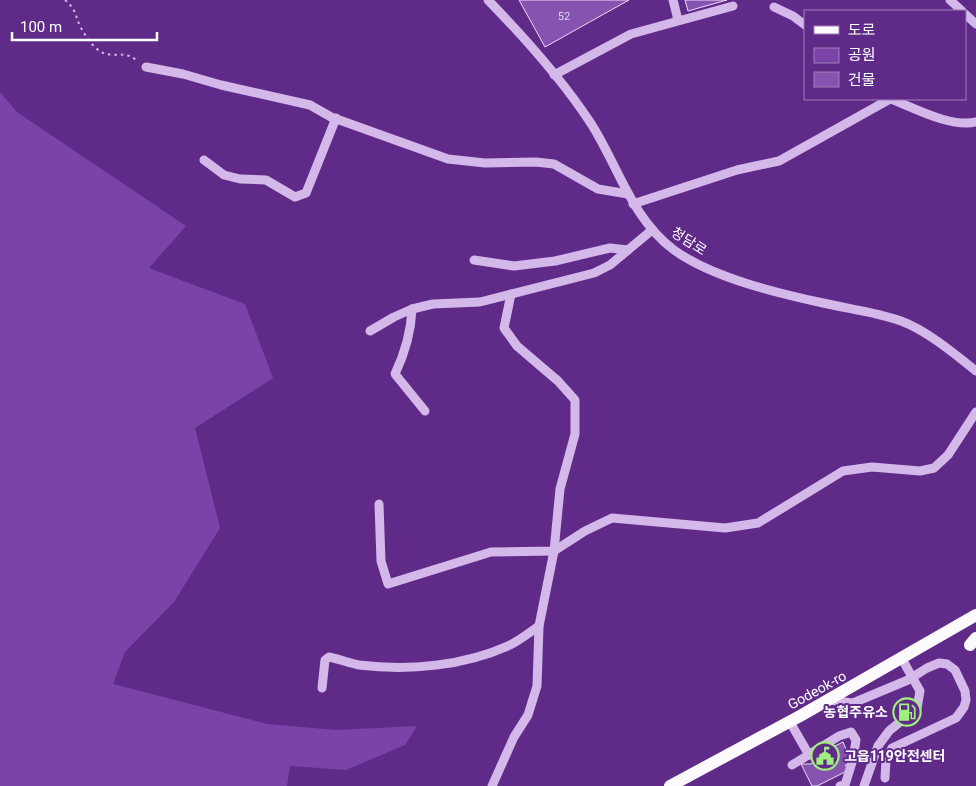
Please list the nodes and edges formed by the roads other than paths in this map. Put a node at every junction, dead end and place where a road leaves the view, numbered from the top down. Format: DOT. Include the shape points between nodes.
graph roads {
  1 [pos="488,0"];
  2 [pos="673,0"];
  3 [pos="950,0"];
  4 [pos="732,6"];
  5 [pos="774,7"];
  6 [pos="961,10"];
  7 [pos="966,15"];
  8 [pos="678,20"];
  9 [pos="804,24"];
  10 [pos="976,24"];
  11 [pos="146,67"];
  12 [pos="554,75"];
  13 [pos="889,100"];
  14 [pos="893,100"];
  15 [pos="336,118"];
  16 [pos="976,122"];
  17 [pos="204,160"];
  18 [pos="628,194"];
  19 [pos="633,204"];
  20 [pos="652,230"];
  21 [pos="628,250"];
  22 [pos="474,260"];
  23 [pos="511,294"];
  24 [pos="412,309"];
  25 [pos="370,331"];
  26 [pos="976,371"];
  27 [pos="425,411"];
  28 [pos="976,412"];
  29 [pos="380,504"];
  30 [pos="554,551"];
  31 [pos="976,616"];
  32 [pos="539,626"];
  33 [pos="902,659"];
  34 [pos="912,677"];
  35 [pos="322,688"];
  36 [pos="829,700"];
  37 [pos="790,722"];
  38 [pos="809,755"];
  39 [pos="792,765"];
  40 [pos="885,778"];
  41 [pos="492,786"];
  42 [pos="670,786"];
  43 [pos="840,786"];
  44 [pos="864,786"];
  1 -- 12 [label="street, 청담로"];
  2 -- 8 [label="street"];
  3 -- 6 [label="street"];
  4 -- 8 [label="street"];
  5 -- 9 [label="street"];
  7 -- 10 [label="street"];
  8 -- 12 [label="street" via="623,37"];
  11 -- 15 [label="street" via="310,105"];
  12 -- 18 [label="street, 청담로" via="602,140"];
  13 -- 19 [label="street" via="779,161 737,170"];
  14 -- 16 [label="street" via="934,117 968,124"];
  15 -- 17 [label="street" via="306,193 295,197 266,180 240,180 224,175"];
  15 -- 18 [label="street" via="448,159 554,164 598,189"];
  18 -- 19 [label="street, 청담로"];
  19 -- 20 [label="street, 청담로"];
  20 -- 21 [label="street"];
  20 -- 26 [label="street, 청담로" via="674,250 708,269 768,289 902,322"];
  21 -- 22 [label="street" via="610,248 555,261 514,266"];
  21 -- 23 [label="street" via="594,273"];
  23 -- 24 [label="street" via="480,302 433,304"];
  23 -- 30 [label="street" via="504,328 507,334 575,400 575,434 560,489"];
  24 -- 25 [label="street"];
  24 -- 27 [label="street" via="412,328 395,374"];
  28 -- 30 [label="street" via="948,455 934,468 920,471 872,468 843,471 758,523 725,528 612,518"];
  29 -- 30 [label="street" via="381,561 388,584 490,552"];
  30 -- 32 [label="street"];
  31 -- 33 [label="main road, Godeok-ro"];
  32 -- 35 [label="street" via="511,644 444,664 413,667 358,665 330,656 325,660"];
  32 -- 41 [label="street" via="537,686 528,715 514,737"];
  33 -- 34 [label="street"];
  33 -- 36 [label="main road, Godeok-ro"];
  34 -- 36 [label="street" via="854,704"];
  34 -- 40 [label="street" via="939,663 947,664 955,670 965,692 964,708 956,718 892,748 886,760"];
  34 -- 44 [label="street" via="920,691 917,708 888,731 878,746"];
  36 -- 37 [label="main road, Godeok-ro"];
  37 -- 38 [label="street"];
  37 -- 42 [label="main road, Godeok-ro"];
  38 -- 39 [label="street"];
  38 -- 43 [label="street" via="851,732 856,740 853,759 845,785"];
}
